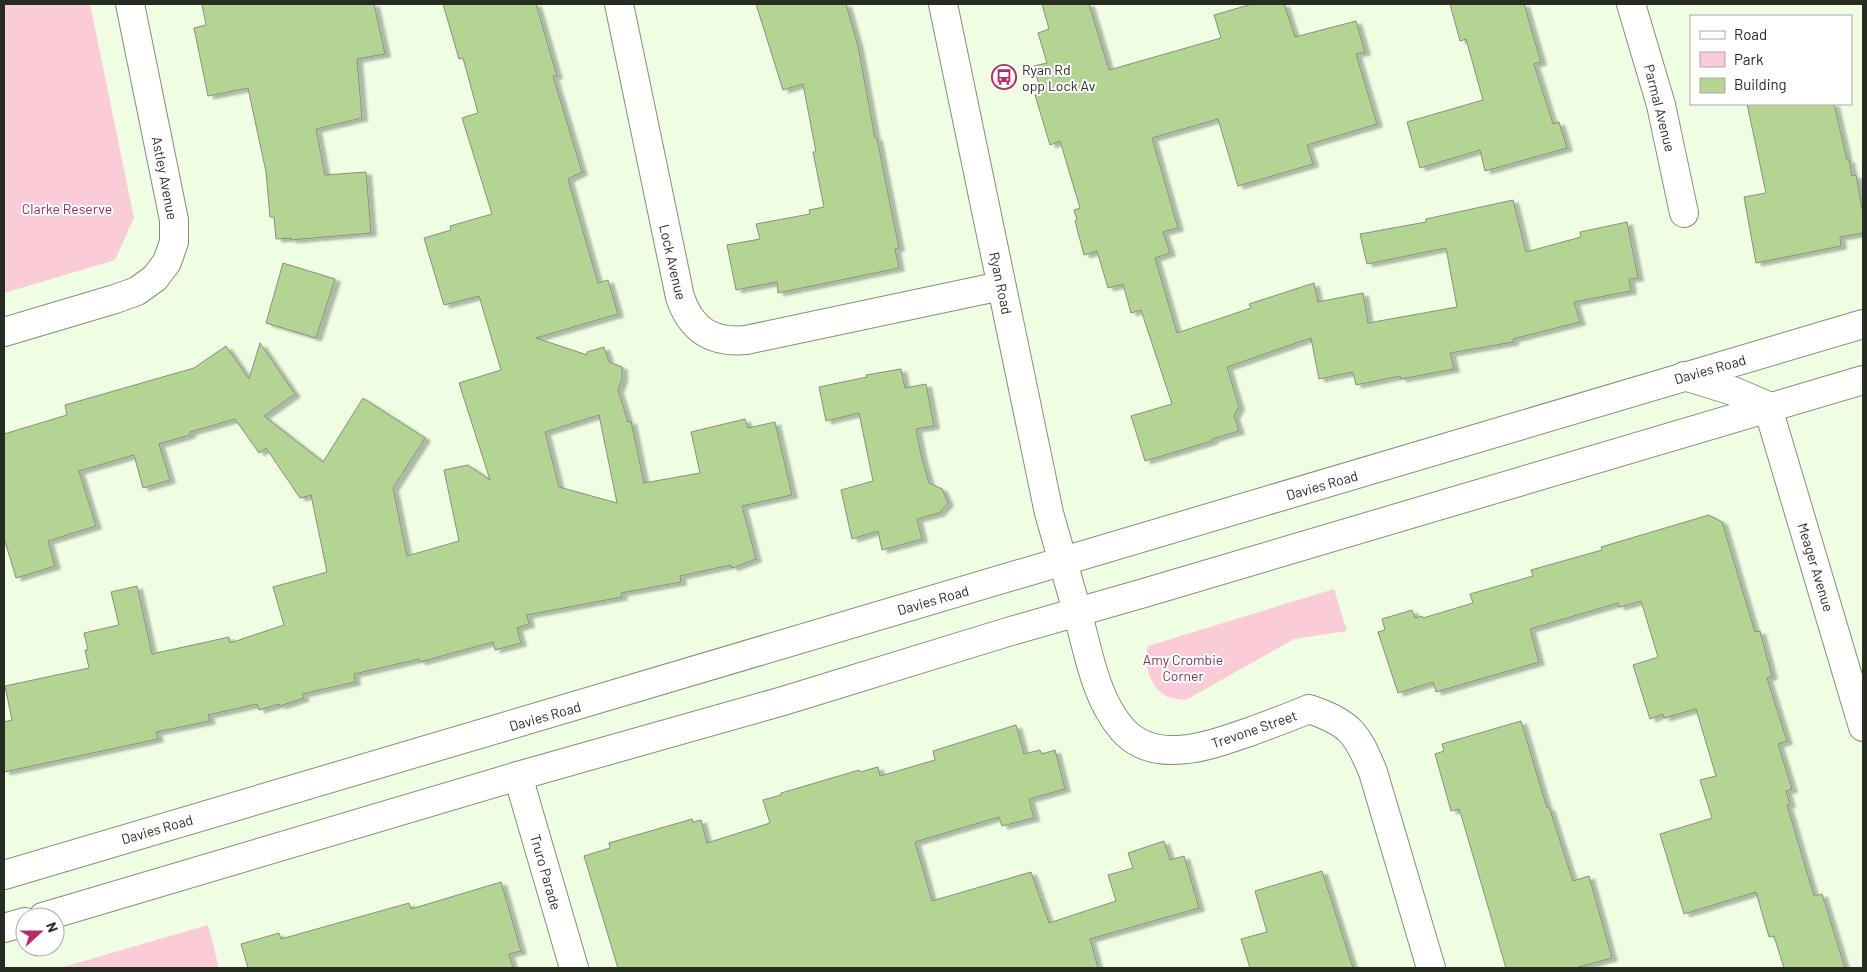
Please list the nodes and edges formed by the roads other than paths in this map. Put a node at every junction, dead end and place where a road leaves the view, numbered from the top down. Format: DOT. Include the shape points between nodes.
graph roads {
  1 [pos="130,4"];
  2 [pos="619,4"];
  3 [pos="943,4"];
  4 [pos="1631,4"];
  5 [pos="1684,213"];
  6 [pos="1001,286"];
  7 [pos="1863,324"];
  8 [pos="4,332"];
  9 [pos="1684,376"];
  10 [pos="1863,380"];
  11 [pos="1768,408"];
  12 [pos="1063,562"];
  13 [pos="1077,611"];
  14 [pos="1863,727"];
  15 [pos="518,776"];
  16 [pos="4,875"];
  17 [pos="65,910"];
  18 [pos="574,968"];
  19 [pos="1431,968"];
  1 -- 8 [label="main road, Astley Avenue" via="174,220 174,242 168,262 155,278 137,290"];
  2 -- 6 [label="main road, Lock Avenue" via="680,298 684,310 701,330 731,342 746,340"];
  3 -- 6 [label="main road, Ryan Road"];
  4 -- 5 [label="main road, Parmal Avenue" via="1661,105"];
  6 -- 12 [label="main road, Ryan Road" via="1047,506"];
  7 -- 9 [label="main road, Davies Road"];
  9 -- 11 [label="main road" via="1732,391"];
  9 -- 12 [label="main road, Davies Road"];
  10 -- 11 [label="main road"];
  11 -- 13 [label="main road"];
  11 -- 14 [label="main road, Meager Avenue"];
  12 -- 13 [label="main road, Ryan Road"];
  12 -- 16 [label="main road, Davies Road"];
  13 -- 15 [label="main road" via="783,701"];
  13 -- 19 [label="main road, Trevone Street" via="1096,678 1113,716 1124,731 1143,744 1172,750 1192,749 1238,736 1309,709 1342,723 1354,733 1373,772"];
  15 -- 17 [label="main road"];
  15 -- 18 [label="main road, Truro Parade"];
}
